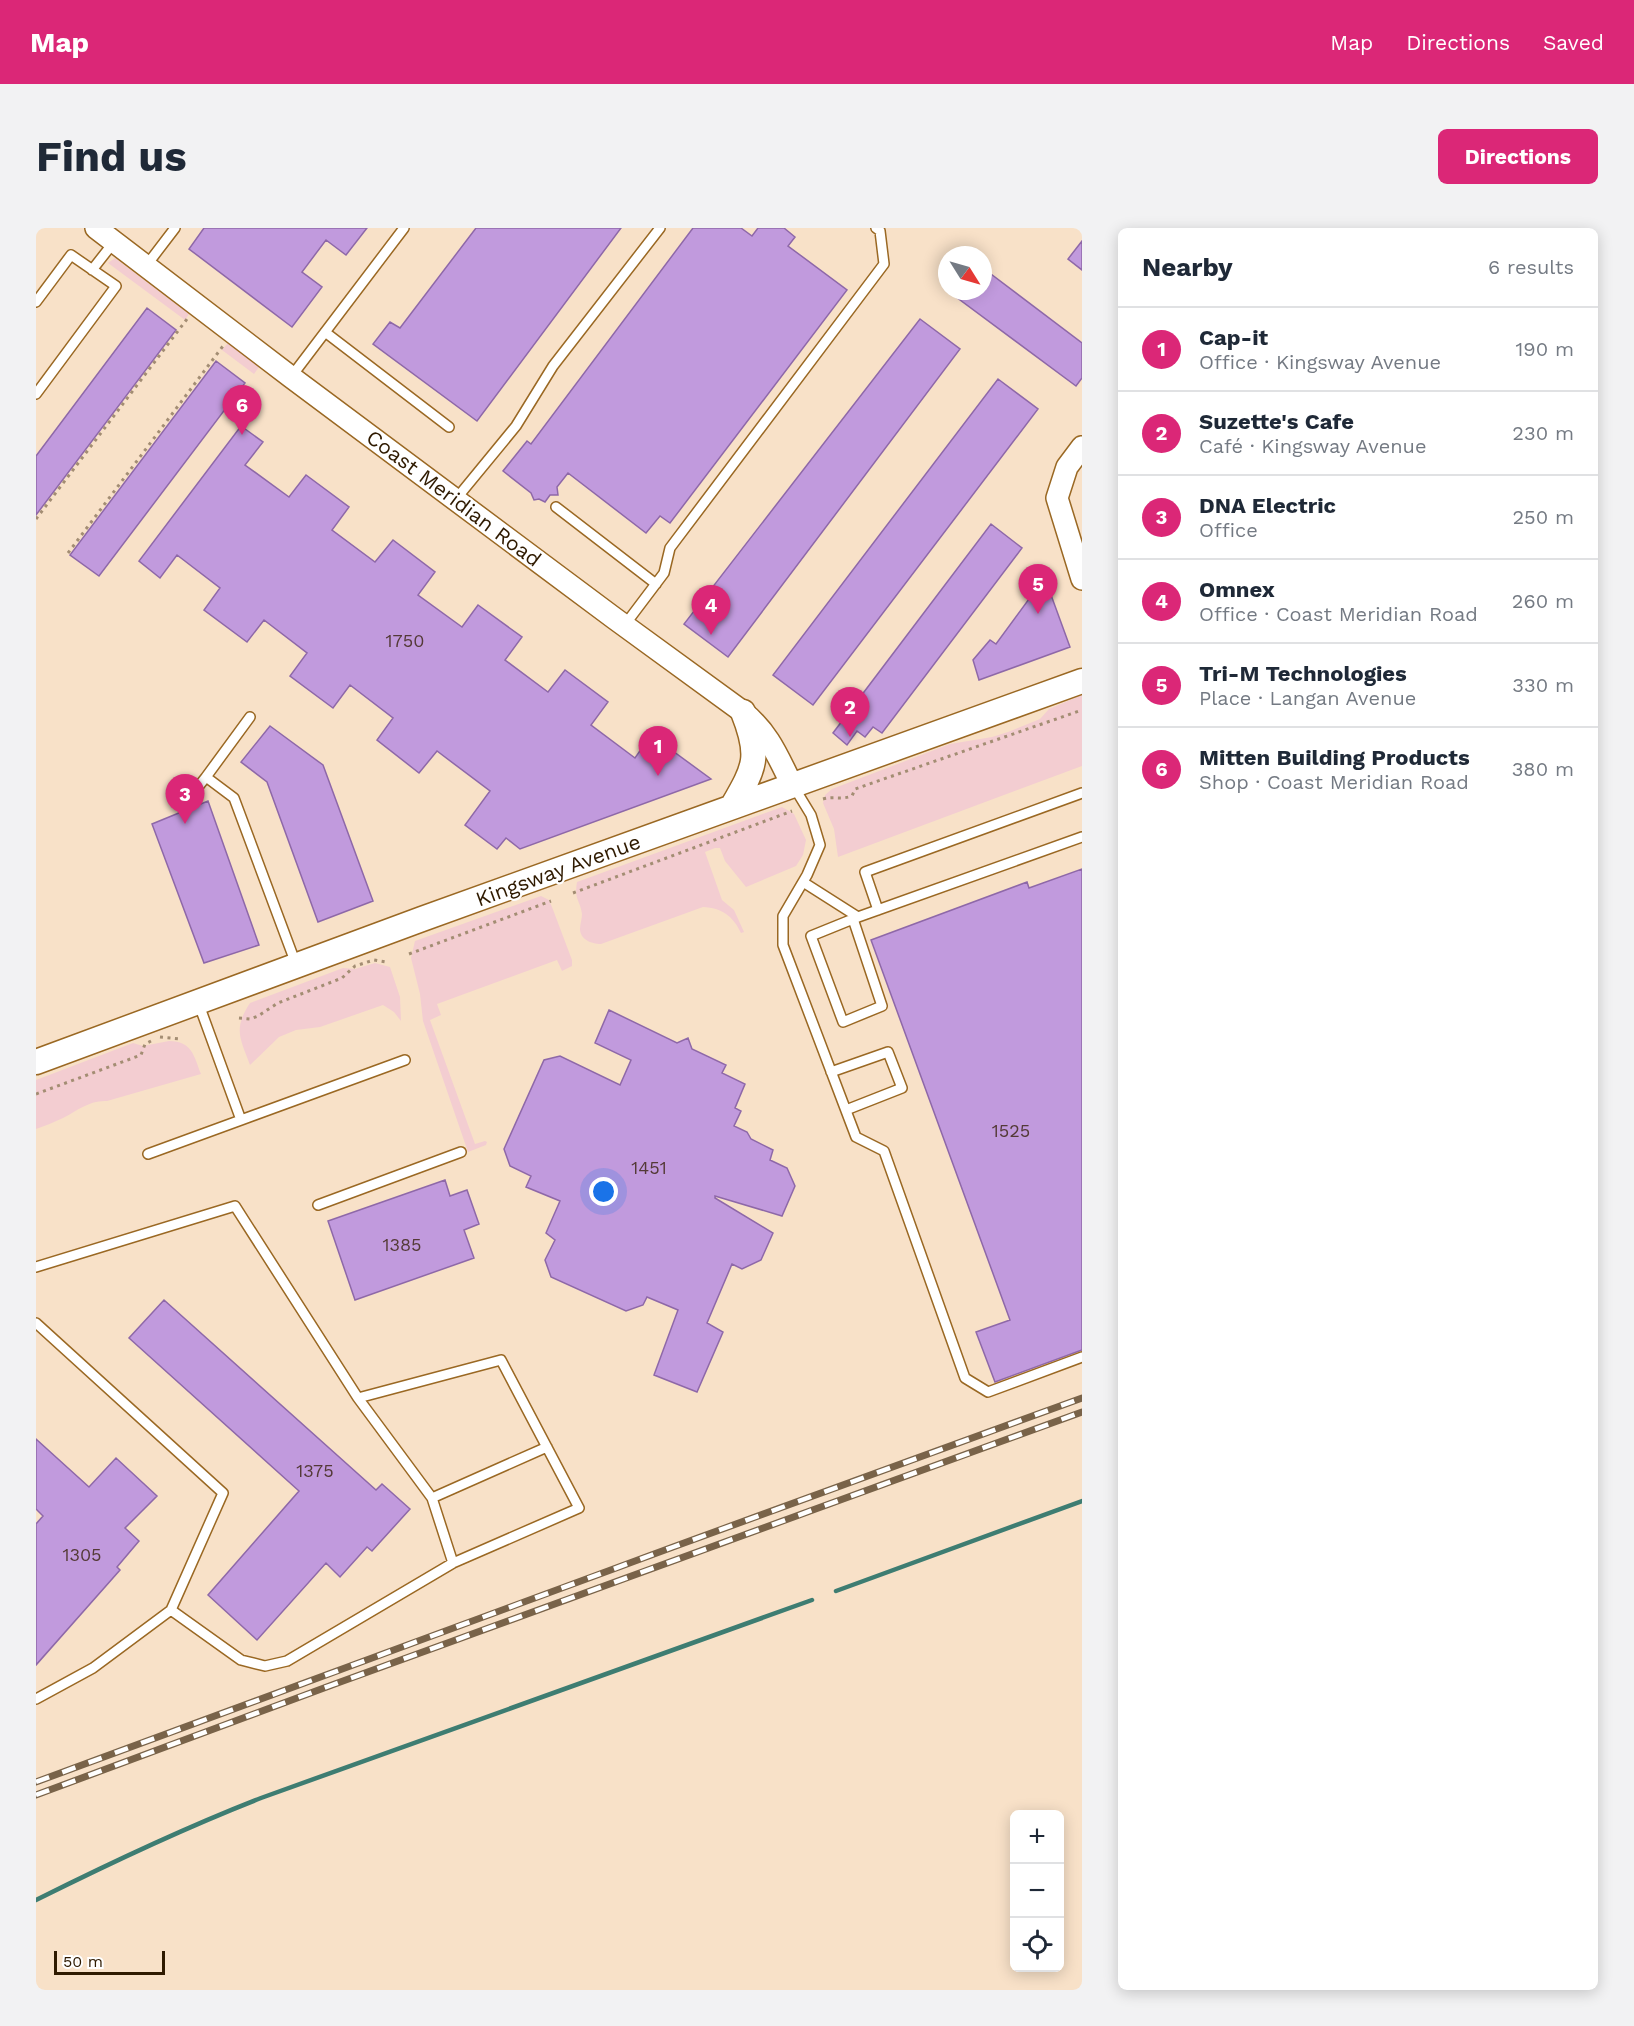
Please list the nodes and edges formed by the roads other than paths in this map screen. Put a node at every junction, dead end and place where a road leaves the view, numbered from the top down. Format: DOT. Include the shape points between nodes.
graph roads {
  1 [pos="96,228"];
  2 [pos="175,228"];
  3 [pos="404,228"];
  4 [pos="660,228"];
  5 [pos="876,228"];
  6 [pos="114,242"];
  7 [pos="146,266"];
  8 [pos="92,270"];
  9 [pos="36,302"];
  10 [pos="325,332"];
  11 [pos="291,377"];
  12 [pos="36,394"];
  13 [pos="449,428"];
  14 [pos="1082,447"];
  15 [pos="456,499"];
  16 [pos="556,507"];
  17 [pos="1082,579"];
  18 [pos="656,584"];
  19 [pos="624,626"];
  20 [pos="1082,681"];
  21 [pos="743,712"];
  22 [pos="250,717"];
  23 [pos="206,777"];
  24 [pos="792,785"];
  25 [pos="1082,794"];
  26 [pos="186,801"];
  27 [pos="732,807"];
  28 [pos="1082,837"];
  29 [pos="803,882"];
  30 [pos="878,910"];
  31 [pos="856,918"];
  32 [pos="297,966"];
  33 [pos="198,1002"];
  34 [pos="405,1060"];
  35 [pos="36,1062"];
  36 [pos="831,1072"];
  37 [pos="846,1110"];
  38 [pos="241,1120"];
  39 [pos="461,1152"];
  40 [pos="148,1154"];
  41 [pos="318,1204"];
  42 [pos="36,1267"];
  43 [pos="36,1323"];
  44 [pos="1082,1357"];
  45 [pos="358,1398"];
  46 [pos="547,1447"];
  47 [pos="432,1498"];
  48 [pos="453,1563"];
  49 [pos="171,1610"];
  50 [pos="36,1699"];
  1 -- 6 [label="street, Coast Meridian Road"];
  2 -- 7 [label="lane"];
  3 -- 10 [label="lane"];
  4 -- 15 [label="lane" via="554,366 516,426"];
  5 -- 18 [label="lane" via="880,231 884,264 670,548 664,573"];
  6 -- 7 [label="street, Coast Meridian Road"];
  6 -- 8 [label="lane"];
  7 -- 11 [label="street, Coast Meridian Road"];
  8 -- 9 [label="lane" via="71,255"];
  8 -- 12 [label="lane" via="116,286"];
  10 -- 11 [label="lane"];
  10 -- 13 [label="lane"];
  11 -- 15 [label="street, Coast Meridian Road"];
  14 -- 17 [label="street" via="1067,467 1057,498"];
  15 -- 19 [label="street, Coast Meridian Road"];
  16 -- 18 [label="lane"];
  18 -- 19 [label="lane"];
  19 -- 21 [label="street, Coast Meridian Road"];
  20 -- 24 [label="main road, Kingsway Avenue"];
  21 -- 24 [label="street, Coast Meridian Road" via="767,736"];
  21 -- 27 [label="main road" via="755,752"];
  22 -- 23 [label="lane"];
  23 -- 26 [label="lane"];
  23 -- 32 [label="lane" via="234,798"];
  24 -- 27 [label="main road, Kingsway Avenue"];
  24 -- 29 [label="lane" via="811,815 819,845"];
  25 -- 30 [label="lane" via="865,872"];
  27 -- 32 [label="main road, Kingsway Avenue"];
  28 -- 30 [label="lane"];
  29 -- 31 [label="lane"];
  29 -- 36 [label="lane" via="783,916 783,945"];
  30 -- 31 [label="lane"];
  31 -- 31 [label="lane" via="810,936 843,1022 882,1006"];
  32 -- 33 [label="main road, Kingsway Avenue"];
  33 -- 35 [label="main road, Kingsway Avenue"];
  33 -- 38 [label="lane"];
  34 -- 38 [label="lane"];
  36 -- 37 [label="lane"];
  36 -- 37 [label="lane" via="888,1052 902,1088"];
  37 -- 44 [label="lane" via="856,1137 884,1151 965,1378 988,1392"];
  38 -- 40 [label="lane"];
  39 -- 41 [label="lane"];
  42 -- 45 [label="lane" via="235,1206"];
  43 -- 49 [label="lane" via="223,1493"];
  45 -- 46 [label="lane" via="501,1360"];
  45 -- 47 [label="lane"];
  46 -- 47 [label="lane"];
  46 -- 48 [label="lane" via="579,1508"];
  47 -- 48 [label="lane"];
  48 -- 49 [label="lane" via="287,1661 265,1666 241,1660"];
  49 -- 50 [label="lane" via="93,1668"];
}
